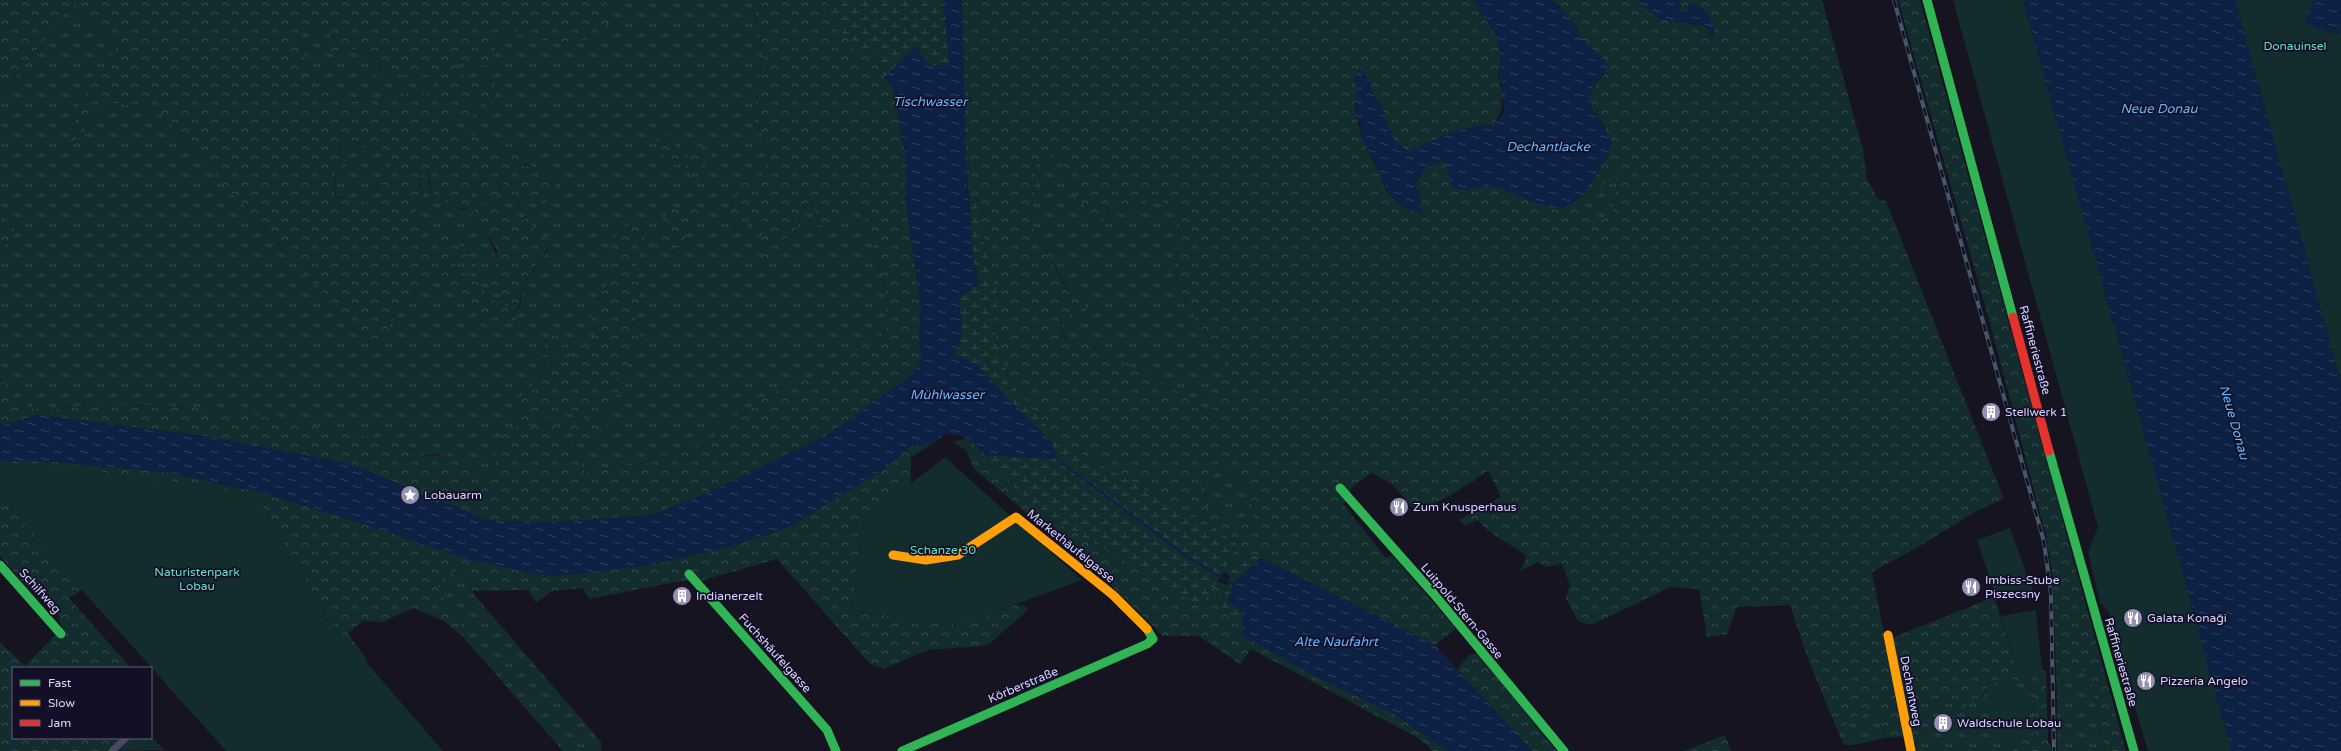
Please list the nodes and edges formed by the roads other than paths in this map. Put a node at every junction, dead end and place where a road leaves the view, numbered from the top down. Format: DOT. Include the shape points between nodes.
graph roads {
  1 [pos="1927,0"];
  2 [pos="1340,488"];
  3 [pos="893,555"];
  4 [pos="0,565"];
  5 [pos="689,574"];
  6 [pos="60,634"];
  7 [pos="1888,635"];
  8 [pos="1153,639"];
  9 [pos="125,739"];
  10 [pos="112,751"];
  11 [pos="836,751"];
  12 [pos="902,751"];
  13 [pos="1564,751"];
  14 [pos="1911,751"];
  15 [pos="2134,751"];
  1 -- 15 [label="street, Raffineriestraße" via="2076,550"];
  2 -- 13 [label="street, Luitpold-Stern-Gasse" via="1433,593"];
  3 -- 8 [label="street, Markethäufelgasse" via="926,560 958,555 1016,517 1141,621 1150,630"];
  4 -- 6 [label="street, Schilfweg"];
  5 -- 11 [label="street, Fuchshäufelgasse" via="827,730"];
  7 -- 14 [label="street, Dechantweg"];
  8 -- 12 [label="street, Körberstraße" via="1147,644"];
  9 -- 10 [label="street"];
}
